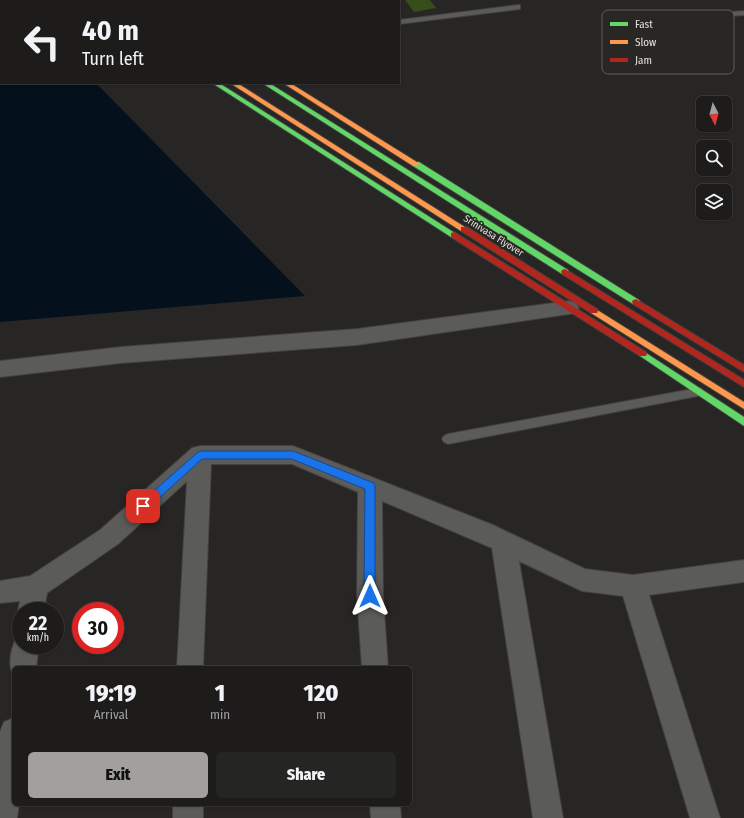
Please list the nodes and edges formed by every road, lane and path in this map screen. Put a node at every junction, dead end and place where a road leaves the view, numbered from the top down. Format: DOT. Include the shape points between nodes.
graph roads {
  1 [pos="517,7"];
  2 [pos="744,13"];
  3 [pos="734,14"];
  4 [pos="400,22"];
  5 [pos="217,84"];
  6 [pos="235,84"];
  7 [pos="267,84"];
  8 [pos="288,84"];
  9 [pos="569,308"];
  10 [pos="0,369"];
  11 [pos="744,369"];
  12 [pos="744,384"];
  13 [pos="698,392"];
  14 [pos="744,406"];
  15 [pos="744,422"];
  16 [pos="448,439"];
  17 [pos="200,455"];
  18 [pos="370,486"];
  19 [pos="503,541"];
  20 [pos="744,571"];
  21 [pos="633,586"];
  22 [pos="0,592"];
  23 [pos="33,599"];
  24 [pos="25,654"];
  25 [pos="23,666"];
  26 [pos="190,666"];
  27 [pos="375,666"];
  28 [pos="12,746"];
  29 [pos="188,806"];
  30 [pos="385,806"];
  31 [pos="2,818"];
  32 [pos="188,818"];
  33 [pos="386,818"];
  34 [pos="548,818"];
  35 [pos="705,818"];
  1 -- 4 [label="lane"];
  2 -- 3 [label="lane"];
  5 -- 9 [label="street"];
  6 -- 14 [label="street, Srinivasa Flyover"];
  7 -- 12 [label="street, Srinivasa Flyover"];
  8 -- 11 [label="street"];
  9 -- 10 [label="street" via="357,337 121,354"];
  9 -- 13 [label="street"];
  13 -- 15 [label="street"];
  13 -- 16 [label="lane"];
  17 -- 18 [label="street" via="293,455"];
  17 -- 23 [label="street" via="109,537"];
  17 -- 26 [label="street"];
  18 -- 19 [label="street"];
  18 -- 27 [label="street" via="370,596"];
  19 -- 21 [label="street" via="582,580"];
  19 -- 34 [label="street"];
  20 -- 21 [label="street"];
  21 -- 35 [label="street"];
  22 -- 23 [label="street"];
  24 -- 25 [label="street"];
  28 -- 31 [label="street"];
  29 -- 32 [label="street"];
  30 -- 33 [label="street"];
}
